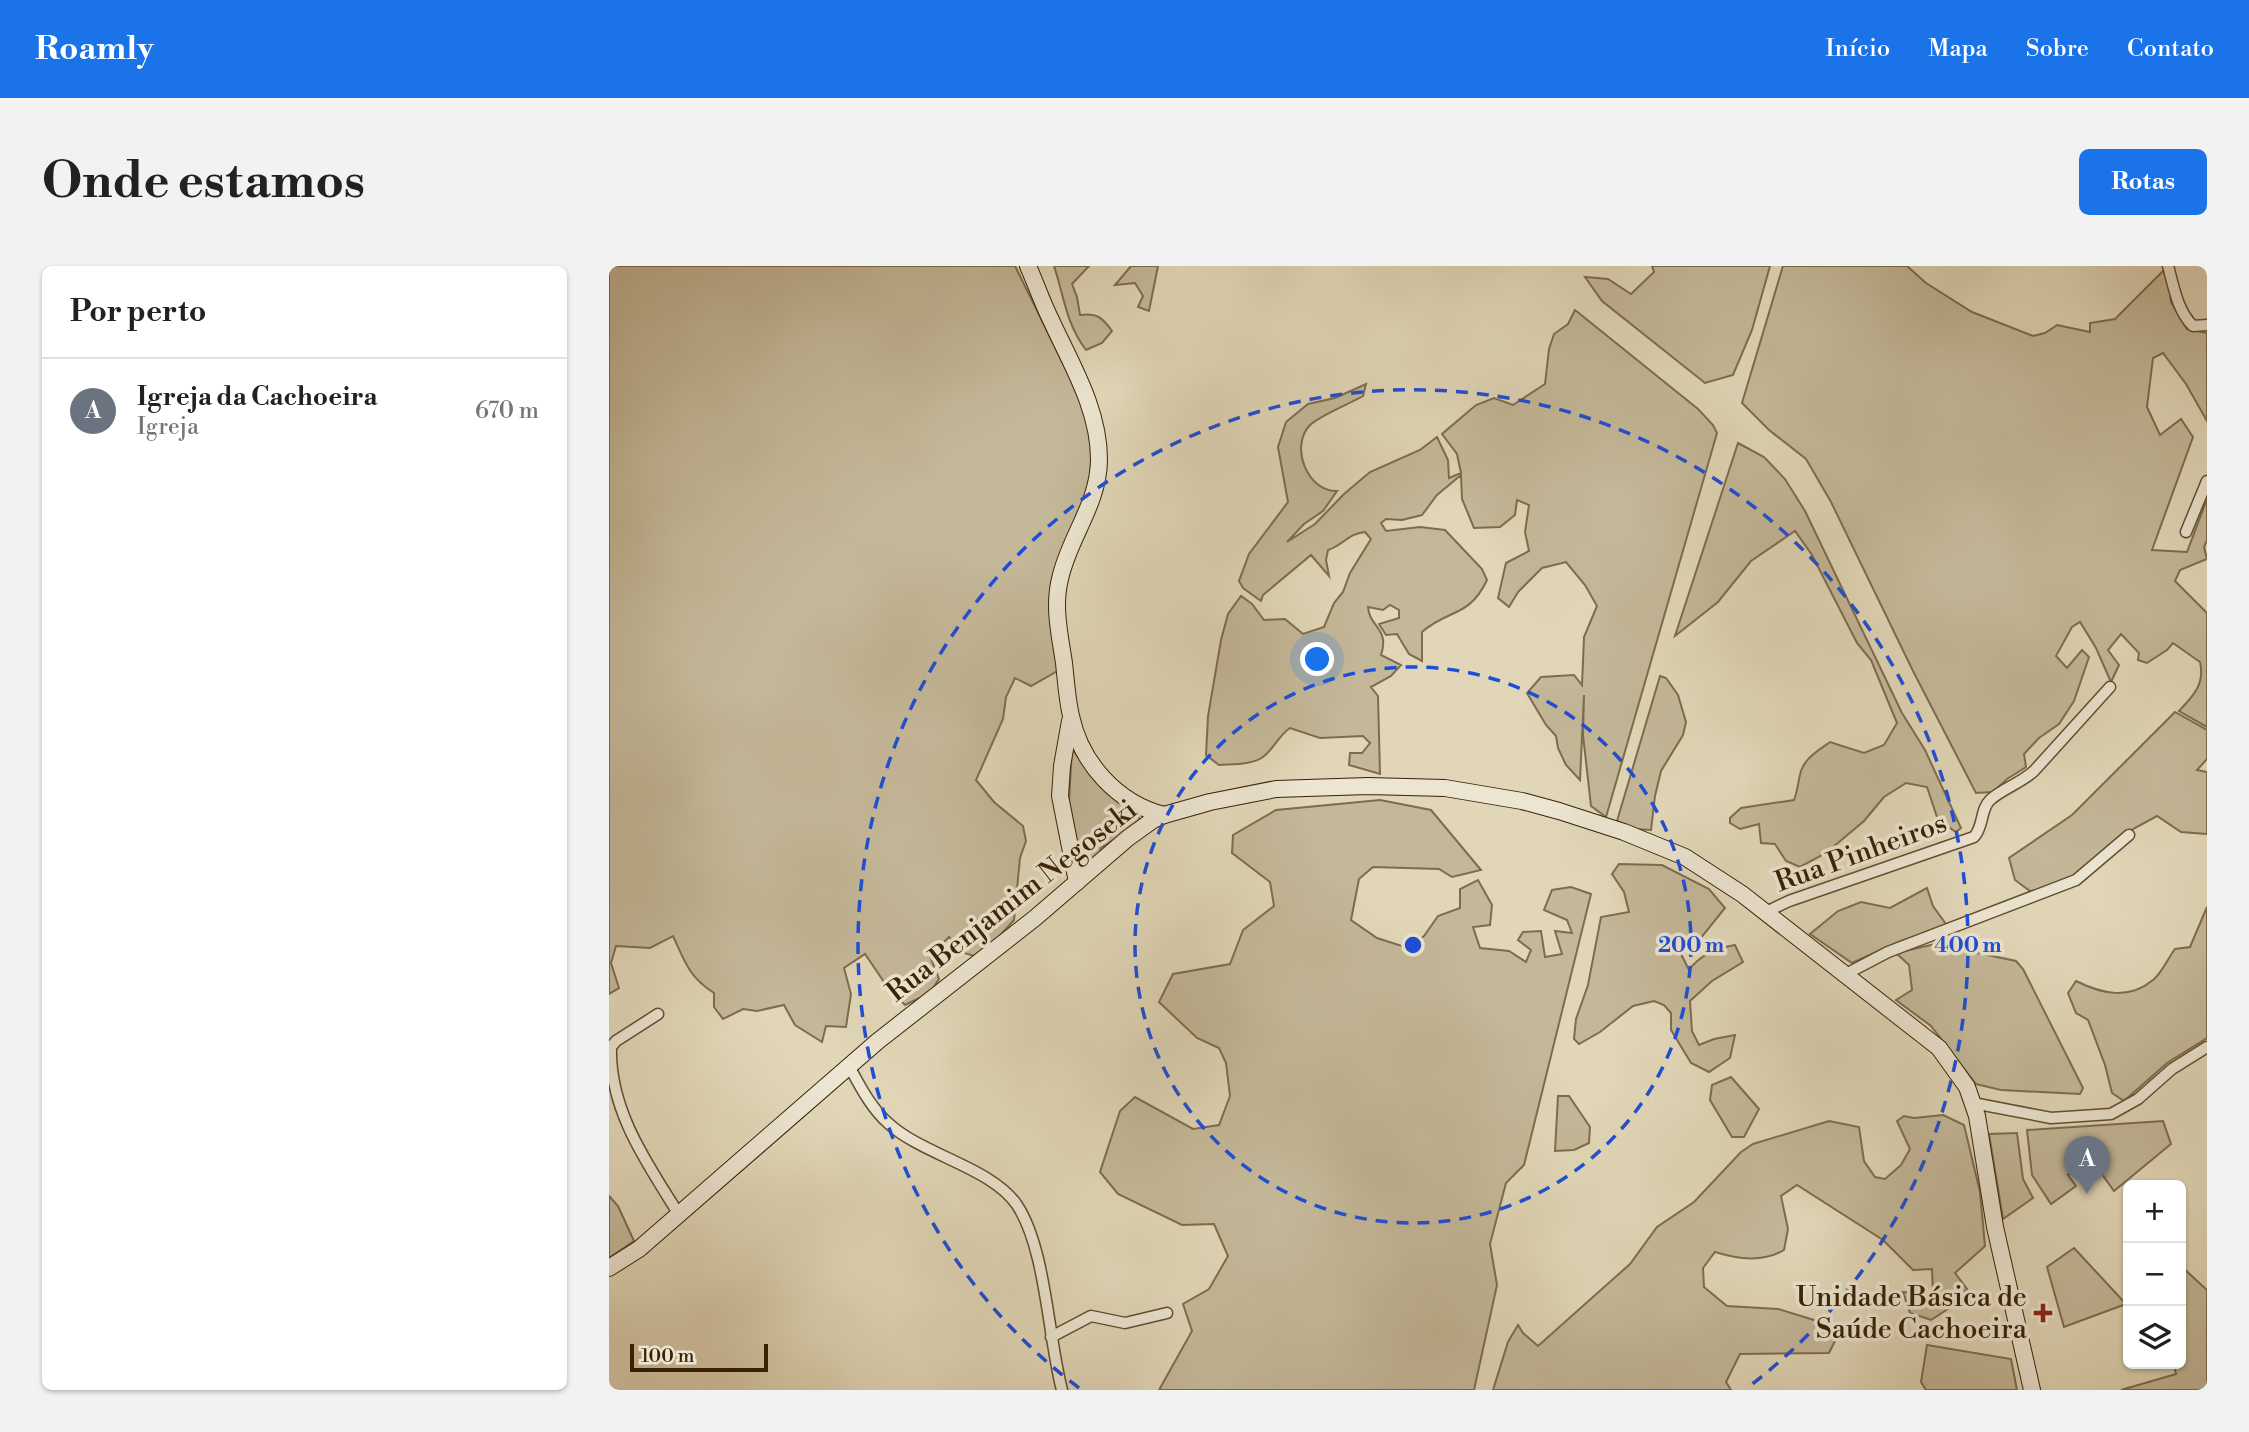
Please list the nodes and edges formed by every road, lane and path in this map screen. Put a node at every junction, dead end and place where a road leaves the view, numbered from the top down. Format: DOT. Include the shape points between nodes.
graph roads {
  1 [pos="1028,266"];
  2 [pos="2168,266"];
  3 [pos="2207,325"];
  4 [pos="2207,481"];
  5 [pos="2186,532"];
  6 [pos="2110,687"];
  7 [pos="1070,715"];
  8 [pos="1164,814"];
  9 [pos="2129,835"];
  10 [pos="1077,882"];
  11 [pos="1766,912"];
  12 [pos="1846,974"];
  13 [pos="658,1014"];
  14 [pos="2207,1047"];
  15 [pos="849,1066"];
  16 [pos="1973,1103"];
  17 [pos="678,1213"];
  18 [pos="609,1269"];
  19 [pos="1167,1313"];
  20 [pos="1051,1337"];
  21 [pos="1062,1390"];
  22 [pos="2032,1390"];
  1 -- 7 [label="main road" via="1079,380 1098,441 1094,497 1059,581 1058,628"];
  2 -- 3 [label="street" via="2186,319 2193,326"];
  4 -- 5 [label="street"];
  6 -- 11 [label="street, Rua Pinheiros" via="2034,771 1988,801 1975,837"];
  7 -- 8 [label="main road" via="1082,750 1103,778 1136,804"];
  7 -- 10 [label="main road" via="1061,796"];
  8 -- 10 [label="main road, Rua Benjamim Negoseki"];
  8 -- 11 [label="main road, Rua Benjamim Negoseki" via="1244,794 1311,787 1411,786 1484,793 1559,811 1655,844 1707,870"];
  9 -- 12 [label="street" via="2076,880 1888,951"];
  10 -- 15 [label="main road, Rua Benjamim Negoseki"];
  11 -- 12 [label="main road, Rua Benjamim Negoseki"];
  12 -- 16 [label="main road, Rua Benjamim Negoseki" via="1939,1048 1958,1072"];
  13 -- 17 [label="street" via="611,1047 613,1095 621,1119"];
  14 -- 16 [label="street" via="2111,1114 2051,1118"];
  15 -- 17 [label="main road, Rua Benjamim Negoseki"];
  15 -- 20 [label="street" via="888,1123 993,1182 1015,1202 1037,1255"];
  16 -- 22 [label="main road, Rua Benjamim Negoseki"];
  17 -- 18 [label="main road, Rua Benjamim Negoseki"];
  19 -- 20 [label="street" via="1125,1323 1095,1315"];
  20 -- 21 [label="street"];
}
